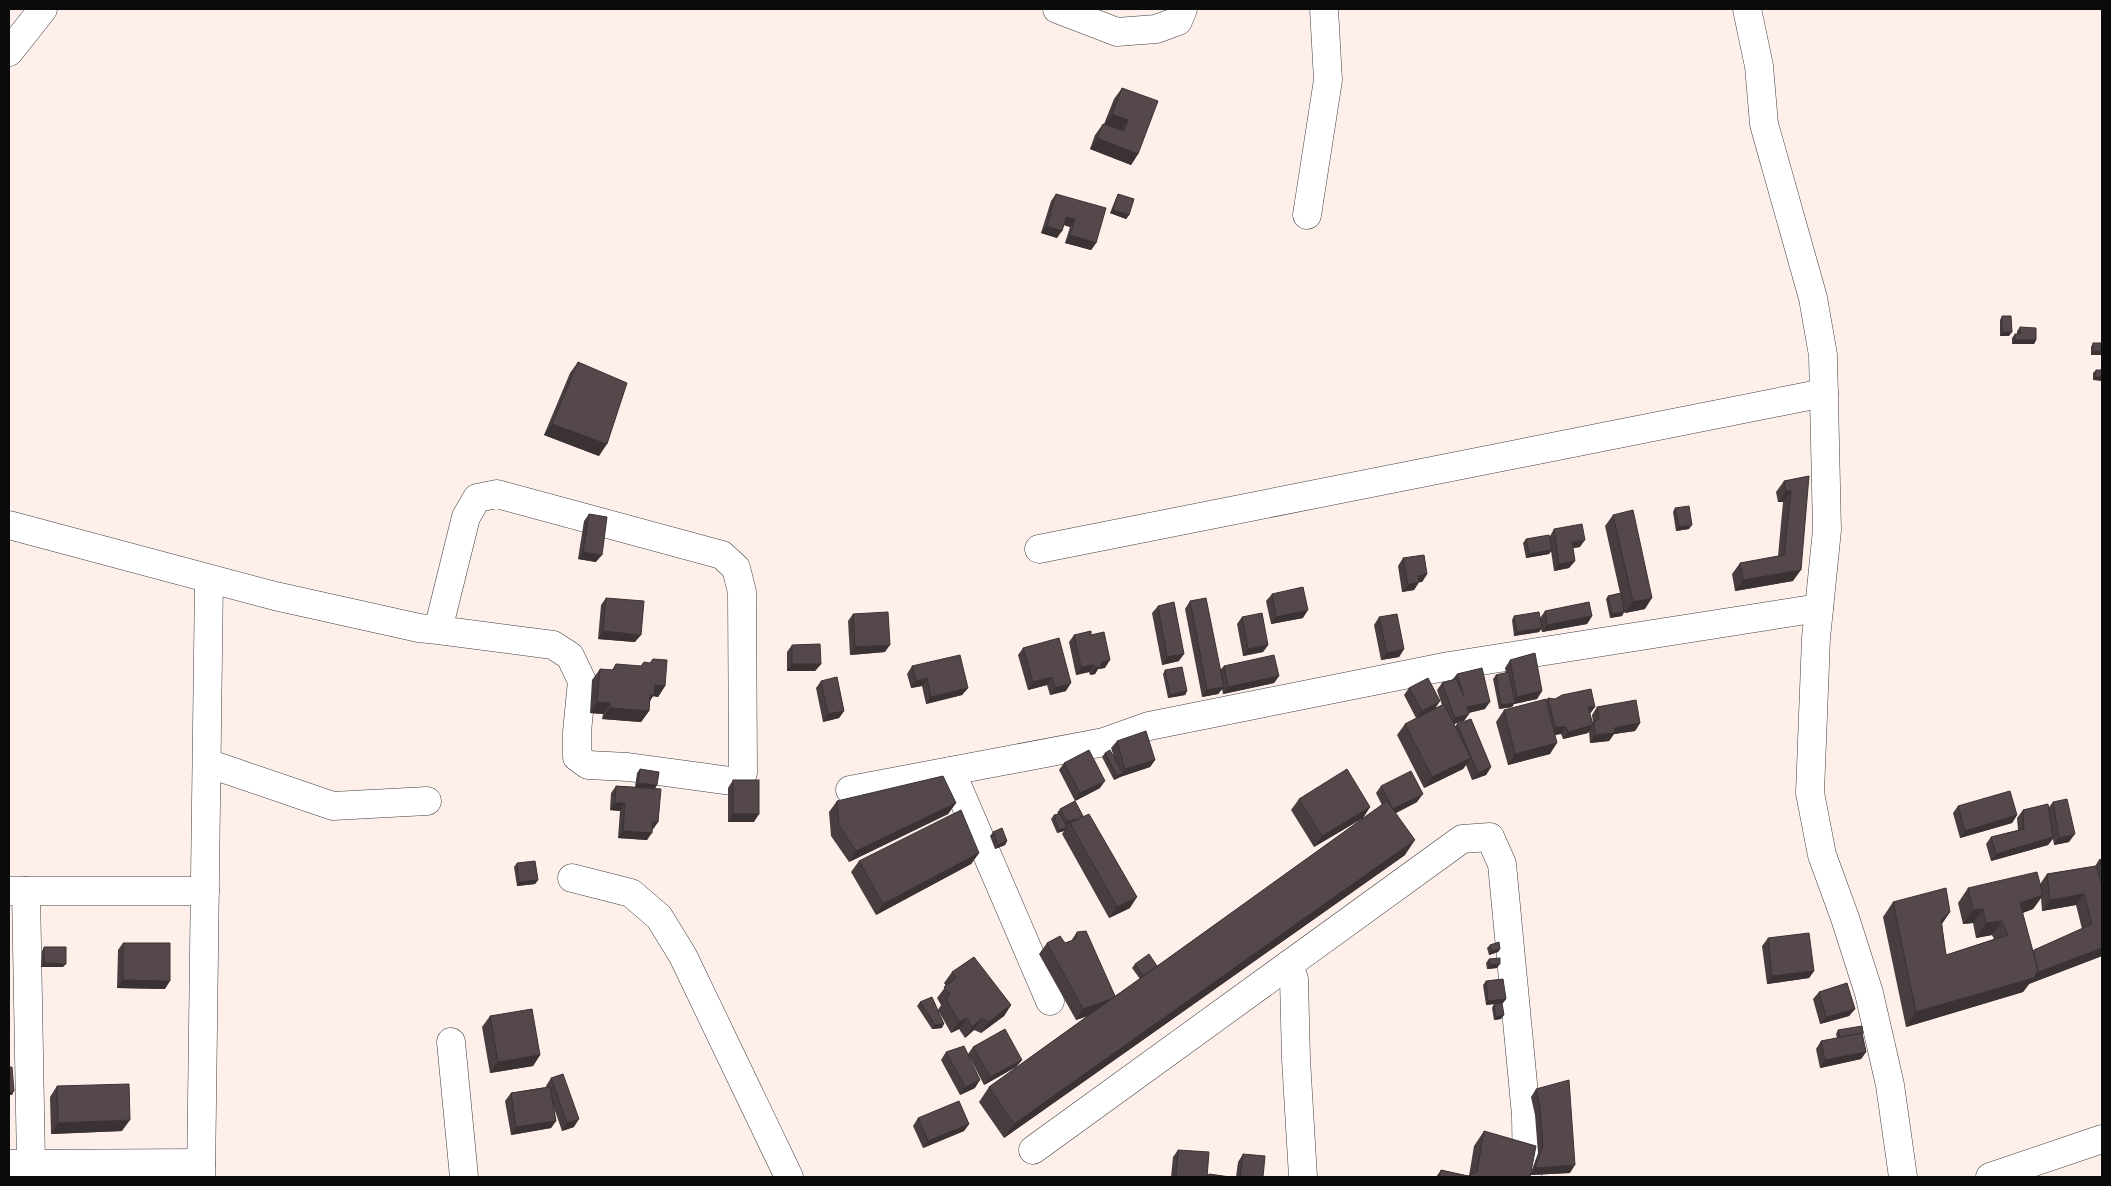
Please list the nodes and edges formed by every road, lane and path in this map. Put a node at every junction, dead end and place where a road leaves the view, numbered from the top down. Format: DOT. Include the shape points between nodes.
graph roads {
  1 [pos="43,9"];
  2 [pos="1057,9"];
  3 [pos="1183,9"];
  4 [pos="1324,9"];
  5 [pos="1747,9"];
  6 [pos="9,52"];
  7 [pos="1307,215"];
  8 [pos="1824,393"];
  9 [pos="9,525"];
  10 [pos="1038,549"];
  11 [pos="210,579"];
  12 [pos="1819,608"];
  13 [pos="438,630"];
  14 [pos="207,763"];
  15 [pos="951,771"];
  16 [pos="850,790"];
  17 [pos="427,801"];
  18 [pos="572,878"];
  19 [pos="17,891"];
  20 [pos="205,891"];
  21 [pos="1288,965"];
  22 [pos="1050,1001"];
  23 [pos="451,1042"];
  24 [pos="2102,1140"];
  25 [pos="1033,1150"];
  26 [pos="20,1164"];
  27 [pos="201,1170"];
  28 [pos="464,1177"];
  29 [pos="789,1177"];
  30 [pos="1303,1177"];
  31 [pos="1527,1177"];
  32 [pos="1903,1177"];
  33 [pos="1990,1177"];
  1 -- 6 [label="street"];
  2 -- 3 [label="street" via="1117,32 1156,29 1178,21"];
  4 -- 7 [label="street" via="1328,80"];
  5 -- 8 [label="street" via="1759,66 1764,124 1813,298 1823,355"];
  8 -- 10 [label="street"];
  8 -- 12 [label="street" via="1827,530"];
  9 -- 11 [label="street"];
  11 -- 13 [label="street"];
  11 -- 14 [label="street"];
  12 -- 15 [label="street" via="1449,666 1150,726 1104,742"];
  12 -- 32 [label="street" via="1810,793 1822,855 1869,993 1890,1085"];
  13 -- 13 [label="street" via="466,517 476,498 496,494 722,555 736,568 742,592 742,773 738,782 628,767 588,765 577,757 582,681 570,656 553,645"];
  14 -- 17 [label="street" via="333,806"];
  14 -- 20 [label="street"];
  15 -- 16 [label="street"];
  15 -- 22 [label="street"];
  18 -- 29 [label="street" via="631,893 659,917 682,956"];
  19 -- 20 [label="street"];
  19 -- 26 [label="street"];
  20 -- 27 [label="street"];
  21 -- 25 [label="street"];
  21 -- 30 [label="street" via="1294,979"];
  21 -- 31 [label="street" via="1462,839 1490,837 1502,864 1526,1115"];
  23 -- 28 [label="street"];
  24 -- 33 [label="street"];
  26 -- 27 [label="street"];
}
